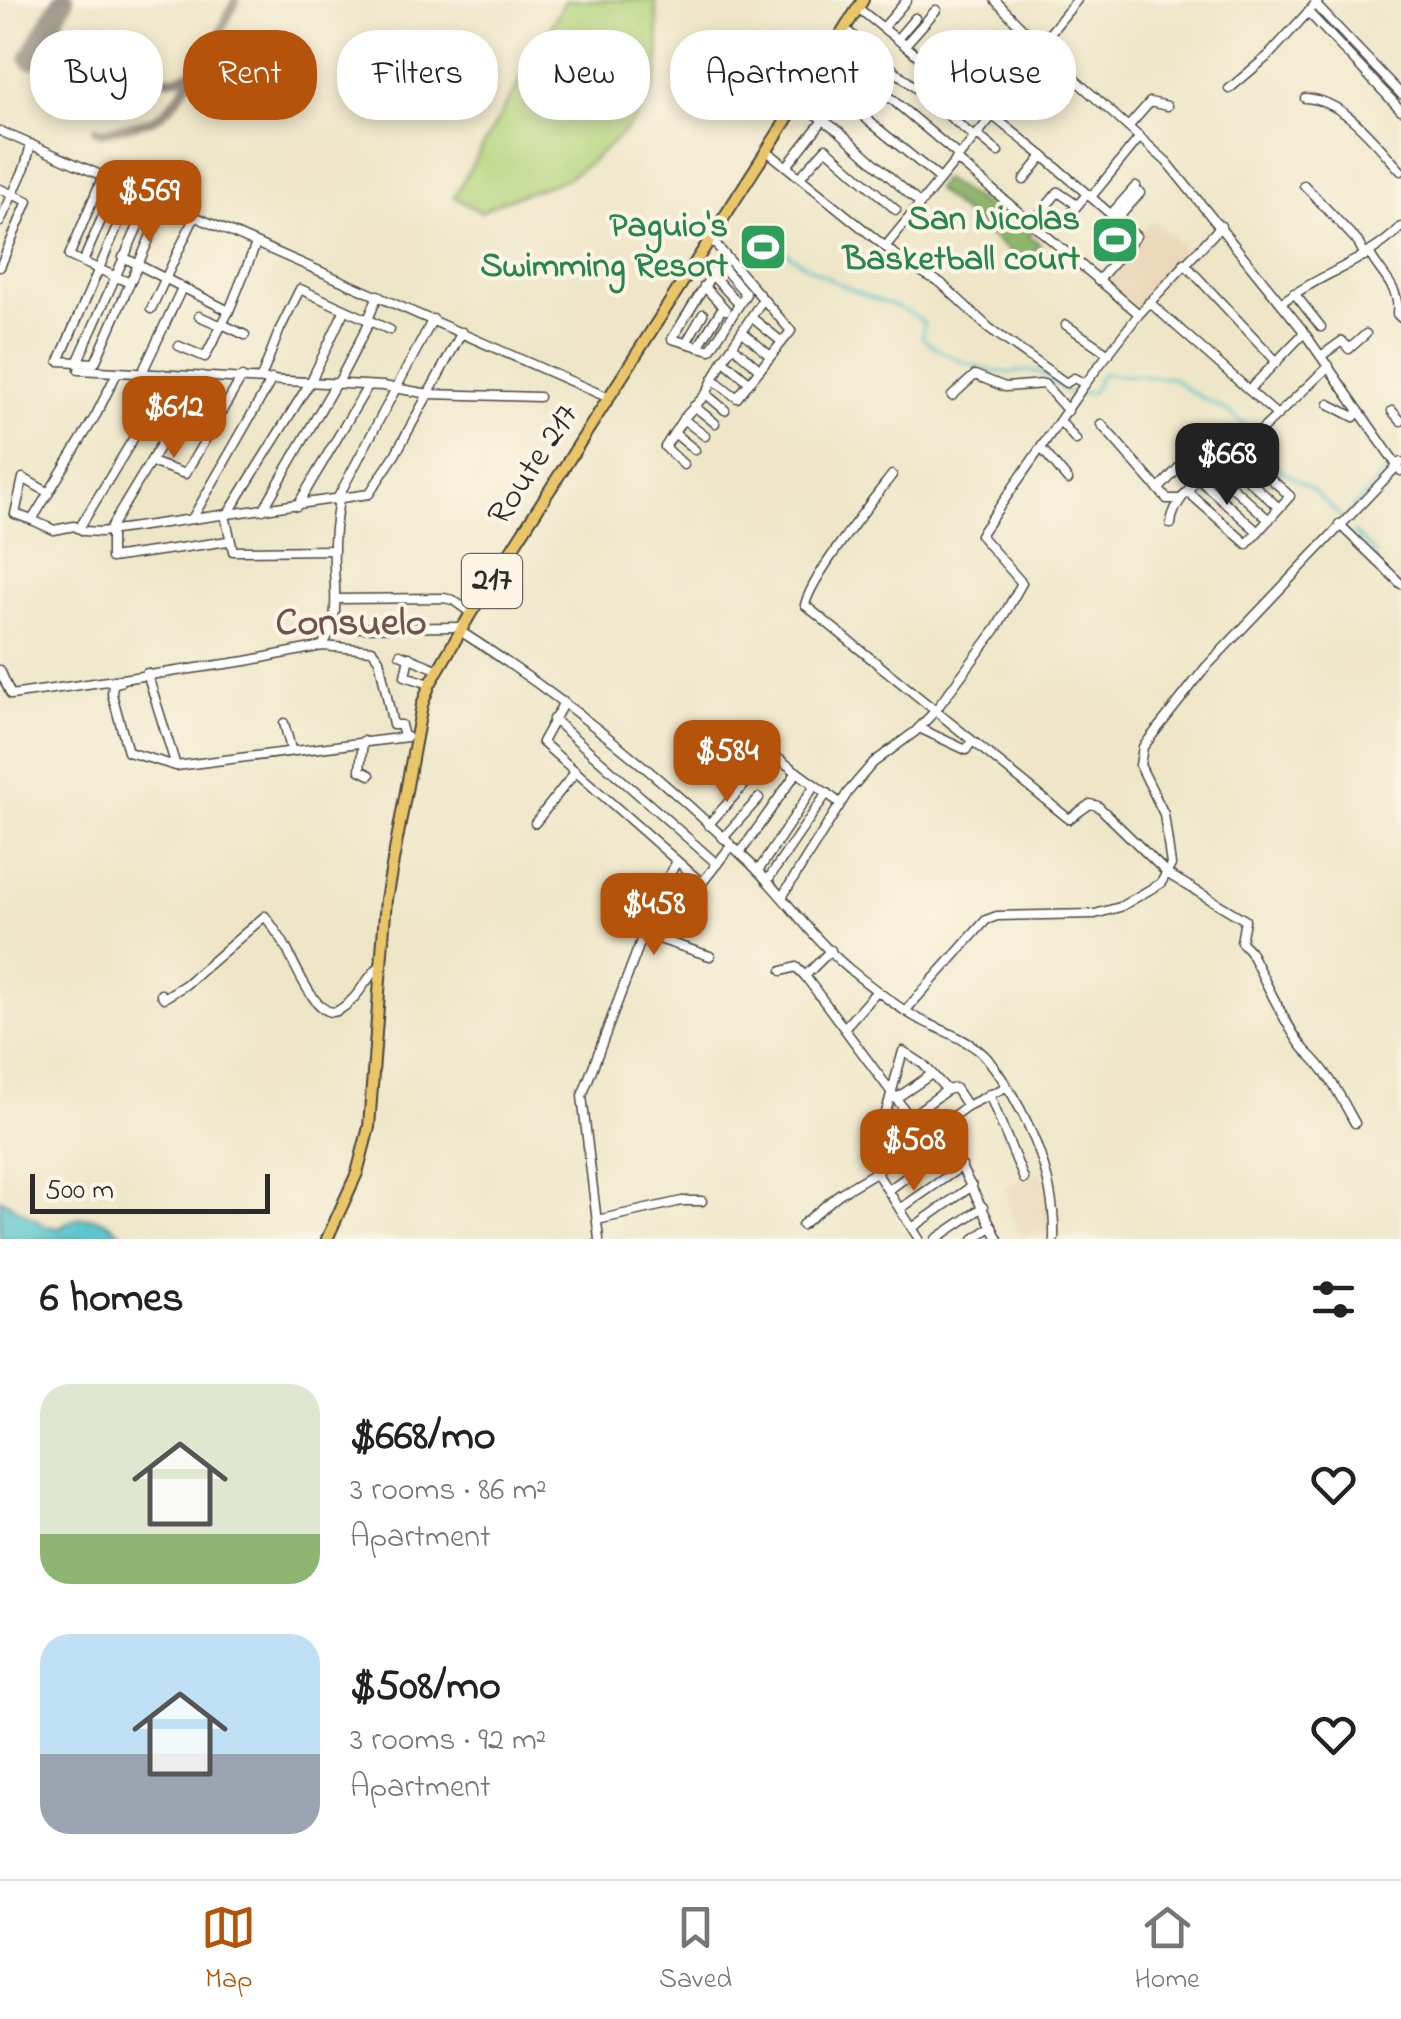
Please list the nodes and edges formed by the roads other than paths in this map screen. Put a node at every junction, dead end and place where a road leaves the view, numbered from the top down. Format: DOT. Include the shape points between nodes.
graph roads {
  1 [pos="907,0"];
  2 [pos="995,0"];
  3 [pos="1077,0"];
  4 [pos="1317,2"];
  5 [pos="861,4"];
  6 [pos="936,10"];
  7 [pos="1308,12"];
  8 [pos="915,18"];
  9 [pos="884,28"];
  10 [pos="845,29"];
  11 [pos="1024,30"];
  12 [pos="1052,30"];
  13 [pos="897,39"];
  14 [pos="906,46"];
  15 [pos="914,52"];
  16 [pos="1076,80"];
  17 [pos="1229,89"];
  18 [pos="1401,94"];
  19 [pos="1305,98"];
  20 [pos="894,103"];
  21 [pos="1167,106"];
  22 [pos="1401,110"];
  23 [pos="787,120"];
  24 [pos="823,120"];
  25 [pos="825,120"];
  26 [pos="869,120"];
  27 [pos="985,120"];
  28 [pos="1000,120"];
  29 [pos="1128,127"];
  30 [pos="0,131"];
  31 [pos="840,132"];
  32 [pos="975,136"];
  33 [pos="1140,137"];
  34 [pos="31,144"];
  35 [pos="826,148"];
  36 [pos="767,151"];
  37 [pos="998,152"];
  38 [pos="1043,156"];
  39 [pos="957,157"];
  40 [pos="787,166"];
  41 [pos="1401,171"];
  42 [pos="103,176"];
  43 [pos="800,177"];
  44 [pos="940,179"];
  45 [pos="1024,180"];
  46 [pos="117,183"];
  47 [pos="1310,187"];
  48 [pos="0,189"];
  49 [pos="134,190"];
  50 [pos="1138,190"];
  51 [pos="13,194"];
  52 [pos="1089,195"];
  53 [pos="151,197"];
  54 [pos="165,203"];
  55 [pos="919,203"];
  56 [pos="1077,206"];
  57 [pos="896,210"];
  58 [pos="195,216"];
  59 [pos="1115,216"];
  60 [pos="0,222"];
  61 [pos="1031,224"];
  62 [pos="1060,226"];
  63 [pos="1221,226"];
  64 [pos="1401,227"];
  65 [pos="711,239"];
  66 [pos="256,244"];
  67 [pos="885,246"];
  68 [pos="1368,255"];
  69 [pos="123,257"];
  70 [pos="83,262"];
  71 [pos="1184,264"];
  72 [pos="138,266"];
  73 [pos="0,268"];
  74 [pos="99,270"];
  75 [pos="711,274"];
  76 [pos="114,276"];
  77 [pos="164,280"];
  78 [pos="1098,281"];
  79 [pos="130,283"];
  80 [pos="681,287"];
  81 [pos="182,288"];
  82 [pos="1294,292"];
  83 [pos="700,293"];
  84 [pos="378,296"];
  85 [pos="763,299"];
  86 [pos="1149,302"];
  87 [pos="1281,303"];
  88 [pos="739,304"];
  89 [pos="723,306"];
  90 [pos="690,307"];
  91 [pos="151,309"];
  92 [pos="230,310"];
  93 [pos="344,311"];
  94 [pos="702,314"];
  95 [pos="1139,314"];
  96 [pos="200,316"];
  97 [pos="732,316"];
  98 [pos="752,318"];
  99 [pos="1401,318"];
  100 [pos="369,320"];
  101 [pos="433,320"];
  102 [pos="715,320"];
  103 [pos="222,325"];
  104 [pos="1066,325"];
  105 [pos="1322,327"];
  106 [pos="390,330"];
  107 [pos="462,332"];
  108 [pos="742,332"];
  109 [pos="1304,333"];
  110 [pos="1366,334"];
  111 [pos="245,335"];
  112 [pos="782,342"];
  113 [pos="686,343"];
  114 [pos="180,346"];
  115 [pos="733,346"];
  116 [pos="698,347"];
  117 [pos="1109,354"];
  118 [pos="770,356"];
  119 [pos="1321,356"];
  120 [pos="722,360"];
  121 [pos="1276,362"];
  122 [pos="78,366"];
  123 [pos="1329,366"];
  124 [pos="760,368"];
  125 [pos="117,372"];
  126 [pos="142,373"];
  127 [pos="164,374"];
  128 [pos="202,376"];
  129 [pos="242,377"];
  130 [pos="262,378"];
  131 [pos="272,378"];
  132 [pos="712,378"];
  133 [pos="311,381"];
  134 [pos="749,382"];
  135 [pos="337,383"];
  136 [pos="1086,384"];
  137 [pos="368,386"];
  138 [pos="398,388"];
  139 [pos="1249,390"];
  140 [pos="429,394"];
  141 [pos="706,394"];
  142 [pos="952,396"];
  143 [pos="539,397"];
  144 [pos="610,398"];
  145 [pos="1329,404"];
  146 [pos="694,406"];
  147 [pos="725,410"];
  148 [pos="1068,411"];
  149 [pos="1392,411"];
  150 [pos="1358,412"];
  151 [pos="1277,415"];
  152 [pos="683,419"];
  153 [pos="1401,421"];
  154 [pos="1061,422"];
  155 [pos="715,423"];
  156 [pos="1101,424"];
  157 [pos="674,433"];
  158 [pos="705,436"];
  159 [pos="1076,440"];
  160 [pos="1042,449"];
  161 [pos="695,450"];
  162 [pos="1241,451"];
  163 [pos="1222,456"];
  164 [pos="151,462"];
  165 [pos="684,465"];
  166 [pos="1400,466"];
  167 [pos="1211,468"];
  168 [pos="892,475"];
  169 [pos="1068,480"];
  170 [pos="1199,480"];
  171 [pos="1160,489"];
  172 [pos="49,493"];
  173 [pos="1184,495"];
  174 [pos="337,501"];
  175 [pos="297,506"];
  176 [pos="1279,508"];
  177 [pos="263,510"];
  178 [pos="226,514"];
  179 [pos="192,519"];
  180 [pos="32,520"];
  181 [pos="1269,520"];
  182 [pos="1171,524"];
  183 [pos="1339,524"];
  184 [pos="80,527"];
  185 [pos="110,530"];
  186 [pos="1258,532"];
  187 [pos="228,541"];
  188 [pos="334,550"];
  189 [pos="1401,584"];
  190 [pos="338,599"];
  191 [pos="472,614"];
  192 [pos="332,628"];
  193 [pos="462,629"];
  194 [pos="322,646"];
  195 [pos="0,670"];
  196 [pos="439,670"];
  197 [pos="147,673"];
  198 [pos="134,675"];
  199 [pos="430,684"];
  200 [pos="564,702"];
  201 [pos="935,711"];
  202 [pos="553,719"];
  203 [pos="284,723"];
  204 [pos="919,728"];
  205 [pos="410,736"];
  206 [pos="363,741"];
  207 [pos="972,742"];
  208 [pos="291,750"];
  209 [pos="176,766"];
  210 [pos="576,772"];
  211 [pos="798,772"];
  212 [pos="370,775"];
  213 [pos="815,785"];
  214 [pos="827,794"];
  215 [pos="759,798"];
  216 [pos="840,803"];
  217 [pos="535,824"];
  218 [pos="708,825"];
  219 [pos="723,838"];
  220 [pos="732,846"];
  221 [pos="740,854"];
  222 [pos="677,861"];
  223 [pos="718,864"];
  224 [pos="758,871"];
  225 [pos="1168,874"];
  226 [pos="767,880"];
  227 [pos="782,897"];
  228 [pos="644,934"];
  229 [pos="831,950"];
  230 [pos="710,956"];
  231 [pos="382,964"];
  232 [pos="782,971"];
  233 [pos="805,976"];
  234 [pos="878,991"];
  235 [pos="162,994"];
  236 [pos="905,1011"];
  237 [pos="845,1027"];
  238 [pos="932,1074"];
  239 [pos="1006,1087"];
  240 [pos="947,1090"];
  241 [pos="895,1093"];
  242 [pos="989,1094"];
  243 [pos="968,1106"];
  244 [pos="911,1116"];
  245 [pos="1355,1123"];
  246 [pos="940,1126"];
  247 [pos="924,1136"];
  248 [pos="951,1146"];
  249 [pos="890,1160"];
  250 [pos="962,1166"];
  251 [pos="876,1172"];
  252 [pos="1024,1179"];
  253 [pos="972,1186"];
  254 [pos="890,1189"];
  255 [pos="702,1201"];
  256 [pos="983,1207"];
  257 [pos="900,1209"];
  258 [pos="597,1220"];
  259 [pos="802,1225"];
  260 [pos="992,1226"];
  261 [pos="912,1228"];
  262 [pos="327,1239"];
  263 [pos="599,1239"];
  264 [pos="919,1239"];
  265 [pos="936,1239"];
  266 [pos="974,1239"];
  267 [pos="998,1239"];
  268 [pos="1054,1239"];
  1 -- 9 [label="street"];
  2 -- 11 [label="street"];
  3 -- 12 [label="street"];
  4 -- 7 [label="street"];
  4 -- 18 [label="street"];
  5 -- 9 [label="street"];
  5 -- 10 [label="main road, Route 217 / 217"];
  6 -- 14 [label="street"];
  7 -- 17 [label="street"];
  7 -- 22 [label="street"];
  8 -- 13 [label="street"];
  9 -- 13 [label="street"];
  10 -- 32 [label="street"];
  13 -- 14 [label="street"];
  14 -- 15 [label="street"];
  16 -- 29 [label="street"];
  19 -- 41 [label="street" via="1344,112"];
  20 -- 39 [label="street"];
  21 -- 29 [label="street" via="1150,102"];
  23 -- 36 [label="main road, Route 217 / 217"];
  24 -- 40 [label="street"];
  25 -- 31 [label="street"];
  26 -- 44 [label="street"];
  27 -- 32 [label="street"];
  28 -- 38 [label="street"];
  29 -- 33 [label="street"];
  30 -- 34 [label="street"];
  31 -- 35 [label="street"];
  31 -- 55 [label="street"];
  32 -- 37 [label="street"];
  32 -- 39 [label="street"];
  33 -- 52 [label="street"];
  33 -- 63 [label="street"];
  34 -- 42 [label="street"];
  34 -- 51 [label="street"];
  35 -- 43 [label="street"];
  35 -- 57 [label="street"];
  36 -- 40 [label="street"];
  36 -- 65 [label="main road, Route 217 / 217"];
  38 -- 45 [label="street"];
  38 -- 52 [label="street"];
  39 -- 44 [label="street"];
  39 -- 61 [label="street"];
  40 -- 43 [label="street"];
  42 -- 46 [label="street"];
  42 -- 70 [label="street" via="68,256"];
  43 -- 67 [label="street"];
  44 -- 55 [label="street"];
  46 -- 49 [label="street"];
  46 -- 70 [label="street"];
  47 -- 68 [label="street"];
  48 -- 51 [label="street"];
  49 -- 53 [label="street"];
  49 -- 74 [label="street"];
  50 -- 59 [label="street"];
  51 -- 60 [label="street"];
  51 -- 73 [label="street" via="28,201"];
  52 -- 56 [label="street"];
  52 -- 59 [label="street"];
  53 -- 54 [label="street"];
  53 -- 69 [label="street"];
  54 -- 58 [label="street"];
  54 -- 72 [label="street"];
  55 -- 67 [label="street"];
  56 -- 61 [label="street" via="1058,192"];
  56 -- 62 [label="street"];
  58 -- 66 [label="street"];
  58 -- 77 [label="street"];
  59 -- 78 [label="street" via="1136,236"];
  61 -- 78 [label="street"];
  63 -- 71 [label="street"];
  63 -- 87 [label="street"];
  64 -- 68 [label="street"];
  65 -- 80 [label="main road, Route 217 / 217"];
  65 -- 85 [label="street"];
  66 -- 84 [label="street"];
  66 -- 92 [label="street"];
  67 -- 136 [label="street" via="1066,383 1074,378"];
  68 -- 82 [label="street"];
  68 -- 99 [label="street" via="1396,290"];
  69 -- 72 [label="street"];
  69 -- 76 [label="street"];
  70 -- 74 [label="street"];
  71 -- 86 [label="street"];
  71 -- 121 [label="street"];
  72 -- 77 [label="street"];
  72 -- 79 [label="street"];
  74 -- 76 [label="street"];
  74 -- 122 [label="street" via="59,361"];
  75 -- 83 [label="street"];
  75 -- 88 [label="street"];
  75 -- 88 [label="street" via="721,264 746,291"];
  76 -- 79 [label="street"];
  76 -- 122 [label="street"];
  77 -- 81 [label="street"];
  77 -- 91 [label="street"];
  78 -- 95 [label="street"];
  79 -- 122 [label="street" via="95,363"];
  80 -- 83 [label="street"];
  80 -- 144 [label="main road, Route 217 / 217"];
  81 -- 92 [label="street"];
  81 -- 126 [label="street"];
  82 -- 87 [label="street"];
  82 -- 105 [label="street"];
  83 -- 89 [label="street"];
  83 -- 90 [label="street"];
  84 -- 100 [label="street"];
  84 -- 101 [label="street"];
  85 -- 98 [label="street"];
  85 -- 112 [label="street" via="791,330"];
  86 -- 95 [label="street"];
  86 -- 139 [label="street"];
  87 -- 109 [label="street"];
  88 -- 97 [label="street"];
  89 -- 97 [label="street"];
  89 -- 102 [label="street"];
  90 -- 94 [label="street"];
  90 -- 113 [label="street" via="672,338"];
  92 -- 103 [label="street"];
  93 -- 100 [label="street"];
  93 -- 130 [label="street" via="300,289"];
  93 -- 133 [label="street"];
  94 -- 102 [label="street"];
  94 -- 113 [label="street"];
  95 -- 117 [label="street"];
  96 -- 103 [label="street"];
  97 -- 116 [label="street" via="712,350"];
  98 -- 108 [label="street"];
  98 -- 112 [label="street"];
  100 -- 106 [label="street"];
  100 -- 135 [label="street"];
  101 -- 107 [label="street"];
  101 -- 138 [label="street"];
  102 -- 116 [label="street"];
  103 -- 111 [label="street"];
  103 -- 114 [label="street" via="205,357"];
  104 -- 117 [label="street"];
  107 -- 140 [label="street"];
  107 -- 144 [label="street"];
  108 -- 115 [label="street"];
  108 -- 118 [label="street"];
  109 -- 119 [label="street"];
  109 -- 121 [label="street"];
  110 -- 119 [label="street" via="1349,348 1342,341"];
  112 -- 118 [label="street"];
  113 -- 116 [label="street"];
  115 -- 120 [label="street"];
  115 -- 124 [label="street"];
  117 -- 136 [label="street"];
  118 -- 124 [label="street"];
  119 -- 123 [label="street"];
  120 -- 132 [label="street"];
  120 -- 134 [label="street"];
  121 -- 139 [label="street"];
  122 -- 125 [label="street"];
  123 -- 150 [label="street"];
  123 -- 151 [label="street"];
  124 -- 134 [label="street"];
  125 -- 126 [label="street"];
  125 -- 172 [label="street"];
  126 -- 127 [label="street"];
  127 -- 128 [label="street"];
  127 -- 184 [label="street"];
  128 -- 129 [label="street"];
  128 -- 164 [label="street"];
  129 -- 130 [label="street"];
  129 -- 164 [label="street" via="185,474"];
  130 -- 131 [label="street"];
  131 -- 133 [label="street"];
  131 -- 179 [label="street"];
  132 -- 134 [label="street" via="737,398"];
  132 -- 141 [label="street"];
  133 -- 135 [label="street"];
  133 -- 178 [label="street"];
  135 -- 137 [label="street"];
  135 -- 177 [label="street"];
  136 -- 148 [label="street"];
  137 -- 138 [label="street"];
  137 -- 175 [label="street"];
  138 -- 140 [label="street"];
  138 -- 174 [label="street"];
  139 -- 151 [label="street"];
  140 -- 143 [label="street"];
  140 -- 174 [label="street" via="368,494"];
  141 -- 146 [label="street"];
  141 -- 147 [label="street"];
  142 -- 148 [label="street" via="975,375 1005,388 1044,384"];
  144 -- 191 [label="main road, Route 217 / 217"];
  145 -- 150 [label="street" via="1354,417"];
  146 -- 152 [label="street"];
  146 -- 155 [label="street"];
  148 -- 154 [label="street"];
  149 -- 153 [label="street"];
  150 -- 166 [label="street"];
  151 -- 162 [label="street"];
  152 -- 157 [label="street"];
  152 -- 158 [label="street"];
  154 -- 159 [label="street"];
  154 -- 160 [label="street"];
  156 -- 171 [label="street"];
  157 -- 161 [label="street"];
  157 -- 165 [label="street" via="665,447"];
  160 -- 169 [label="street"];
  160 -- 201 [label="street" via="980,536 1022,583"];
  162 -- 163 [label="street" via="1232,444"];
  162 -- 176 [label="street" via="1290,496"];
  163 -- 167 [label="street"];
  163 -- 176 [label="street"];
  164 -- 185 [label="street"];
  166 -- 183 [label="street"];
  167 -- 170 [label="street"];
  167 -- 181 [label="street"];
  168 -- 201 [label="street" via="805,605"];
  170 -- 171 [label="street" via="1182,464"];
  170 -- 173 [label="street"];
  170 -- 186 [label="street"];
  171 -- 173 [label="street" via="1167,498"];
  172 -- 180 [label="street"];
  172 -- 180 [label="street" via="21,477 15,514"];
  173 -- 182 [label="street"];
  173 -- 186 [label="street" via="1248,544"];
  174 -- 175 [label="street"];
  174 -- 188 [label="street"];
  175 -- 177 [label="street"];
  176 -- 181 [label="street"];
  177 -- 178 [label="street"];
  178 -- 179 [label="street"];
  178 -- 187 [label="street"];
  179 -- 185 [label="street"];
  180 -- 184 [label="street" via="54,530"];
  181 -- 186 [label="street"];
  183 -- 189 [label="street"];
  183 -- 225 [label="street" via="1206,667 1143,748 1140,766 1164,814"];
  184 -- 185 [label="street"];
  185 -- 187 [label="street" via="111,558"];
  187 -- 188 [label="street" via="233,551"];
  188 -- 190 [label="street"];
  190 -- 191 [label="street" via="444,598"];
  190 -- 192 [label="street"];
  191 -- 193 [label="main road, Route 217 / 217"];
  192 -- 193 [label="street"];
  192 -- 194 [label="street"];
  193 -- 196 [label="main road, Route 217 / 217"];
  193 -- 200 [label="street"];
  194 -- 197 [label="street"];
  194 -- 205 [label="street" via="374,652 394,726"];
  195 -- 198 [label="street" via="11,695"];
  196 -- 199 [label="main road, Route 217 / 217"];
  196 -- 199 [label="street" via="404,656 405,676"];
  197 -- 198 [label="street"];
  197 -- 209 [label="street"];
  198 -- 209 [label="street" via="112,686 128,752"];
  199 -- 205 [label="main road, Route 217 / 217"];
  200 -- 202 [label="street"];
  200 -- 218 [label="street"];
  201 -- 204 [label="street"];
  201 -- 207 [label="street"];
  202 -- 210 [label="street" via="542,742"];
  202 -- 223 [label="street"];
  203 -- 208 [label="street"];
  204 -- 207 [label="street" via="966,750"];
  204 -- 216 [label="street" via="873,763"];
  205 -- 206 [label="street"];
  205 -- 231 [label="main road, Route 217 / 217"];
  206 -- 208 [label="street"];
  206 -- 212 [label="street" via="360,770"];
  207 -- 225 [label="street" via="1069,819 1090,804 1098,806"];
  208 -- 209 [label="street"];
  210 -- 217 [label="street"];
  210 -- 222 [label="street"];
  211 -- 213 [label="street"];
  211 -- 218 [label="street" via="770,755"];
  211 -- 221 [label="street"];
  213 -- 214 [label="street"];
  213 -- 224 [label="street"];
  214 -- 216 [label="street"];
  214 -- 226 [label="street"];
  215 -- 219 [label="street"];
  216 -- 227 [label="street"];
  218 -- 219 [label="street"];
  219 -- 220 [label="street"];
  220 -- 221 [label="street"];
  220 -- 223 [label="street"];
  221 -- 224 [label="street"];
  222 -- 223 [label="street" via="702,883"];
  222 -- 228 [label="street"];
  224 -- 226 [label="street"];
  225 -- 236 [label="street" via="1120,907 1095,914 986,920"];
  225 -- 245 [label="street" via="1245,920 1241,942"];
  226 -- 227 [label="street"];
  227 -- 229 [label="street"];
  228 -- 230 [label="street"];
  228 -- 258 [label="street" via="582,1096"];
  229 -- 233 [label="street"];
  229 -- 234 [label="street"];
  231 -- 235 [label="street" via="357,996 331,1013 310,995 264,916 185,984"];
  231 -- 262 [label="main road, Route 217 / 217" via="366,1142"];
  232 -- 233 [label="street" via="796,967"];
  233 -- 237 [label="street"];
  234 -- 236 [label="street"];
  234 -- 237 [label="street"];
  236 -- 239 [label="street" via="982,1054"];
  237 -- 241 [label="street"];
  238 -- 240 [label="street"];
  238 -- 241 [label="street"];
  238 -- 241 [label="street" via="903,1050"];
  239 -- 242 [label="street"];
  239 -- 268 [label="street" via="1051,1190"];
  240 -- 243 [label="street" via="954,1088"];
  240 -- 244 [label="street"];
  241 -- 244 [label="street"];
  241 -- 249 [label="street" via="878,1141"];
  242 -- 243 [label="street"];
  242 -- 252 [label="street"];
  243 -- 246 [label="street"];
  244 -- 247 [label="street"];
  246 -- 247 [label="street"];
  246 -- 248 [label="street"];
  247 -- 249 [label="street"];
  248 -- 250 [label="street"];
  248 -- 254 [label="street"];
  249 -- 251 [label="street"];
  250 -- 253 [label="street"];
  250 -- 257 [label="street"];
  251 -- 254 [label="street"];
  251 -- 259 [label="street"];
  253 -- 256 [label="street"];
  253 -- 261 [label="street"];
  254 -- 257 [label="street"];
  255 -- 258 [label="street"];
  256 -- 260 [label="street"];
  256 -- 265 [label="street"];
  257 -- 261 [label="street"];
  258 -- 263 [label="street"];
  260 -- 266 [label="street"];
  260 -- 267 [label="street"];
  261 -- 264 [label="street"];
}
